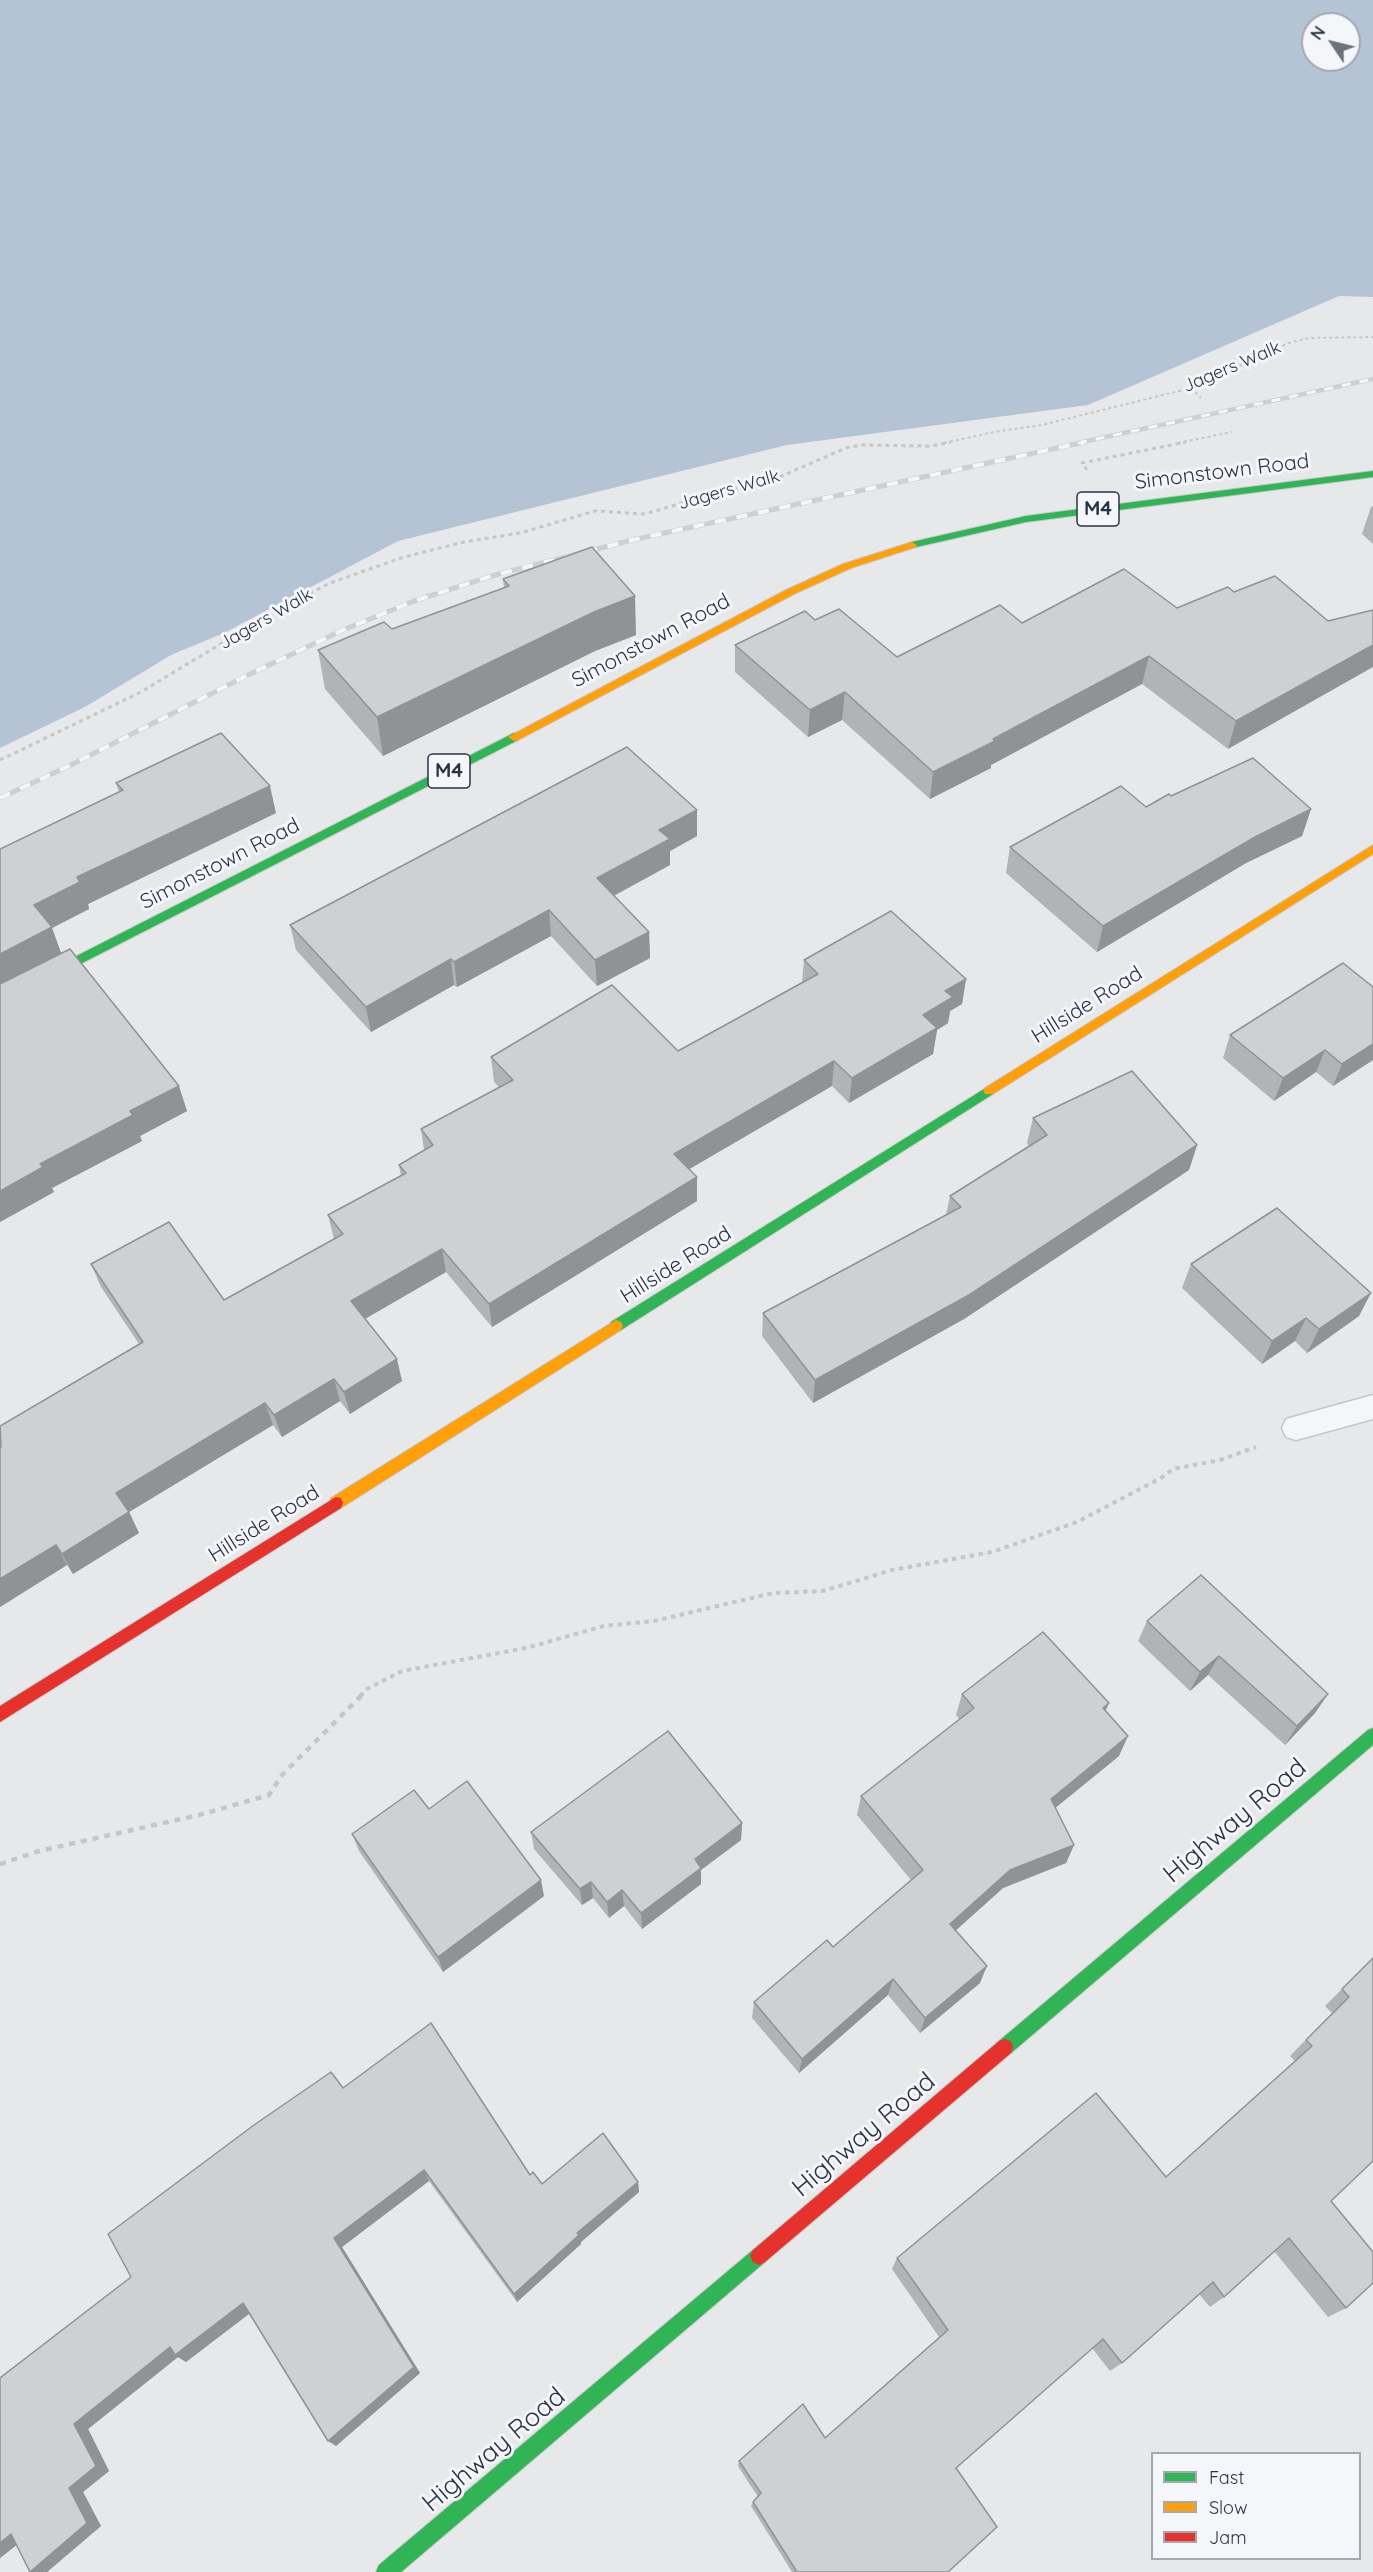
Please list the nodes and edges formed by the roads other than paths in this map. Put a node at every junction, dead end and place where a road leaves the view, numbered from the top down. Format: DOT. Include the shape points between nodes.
graph roads {
  1 [pos="1373,474"];
  2 [pos="1373,849"];
  3 [pos="0,1000"];
  4 [pos="1373,1407"];
  5 [pos="1296,1428"];
  6 [pos="0,1715"];
  7 [pos="1373,1735"];
  8 [pos="386,2572"];
  1 -- 3 [label="street, Simonstown Road / M4" via="1026,519 899,548 847,566 748,613"];
  2 -- 6 [label="street, Hillside Road"];
  4 -- 5 [label="lane"];
  7 -- 8 [label="street, Highway Road"];
}
